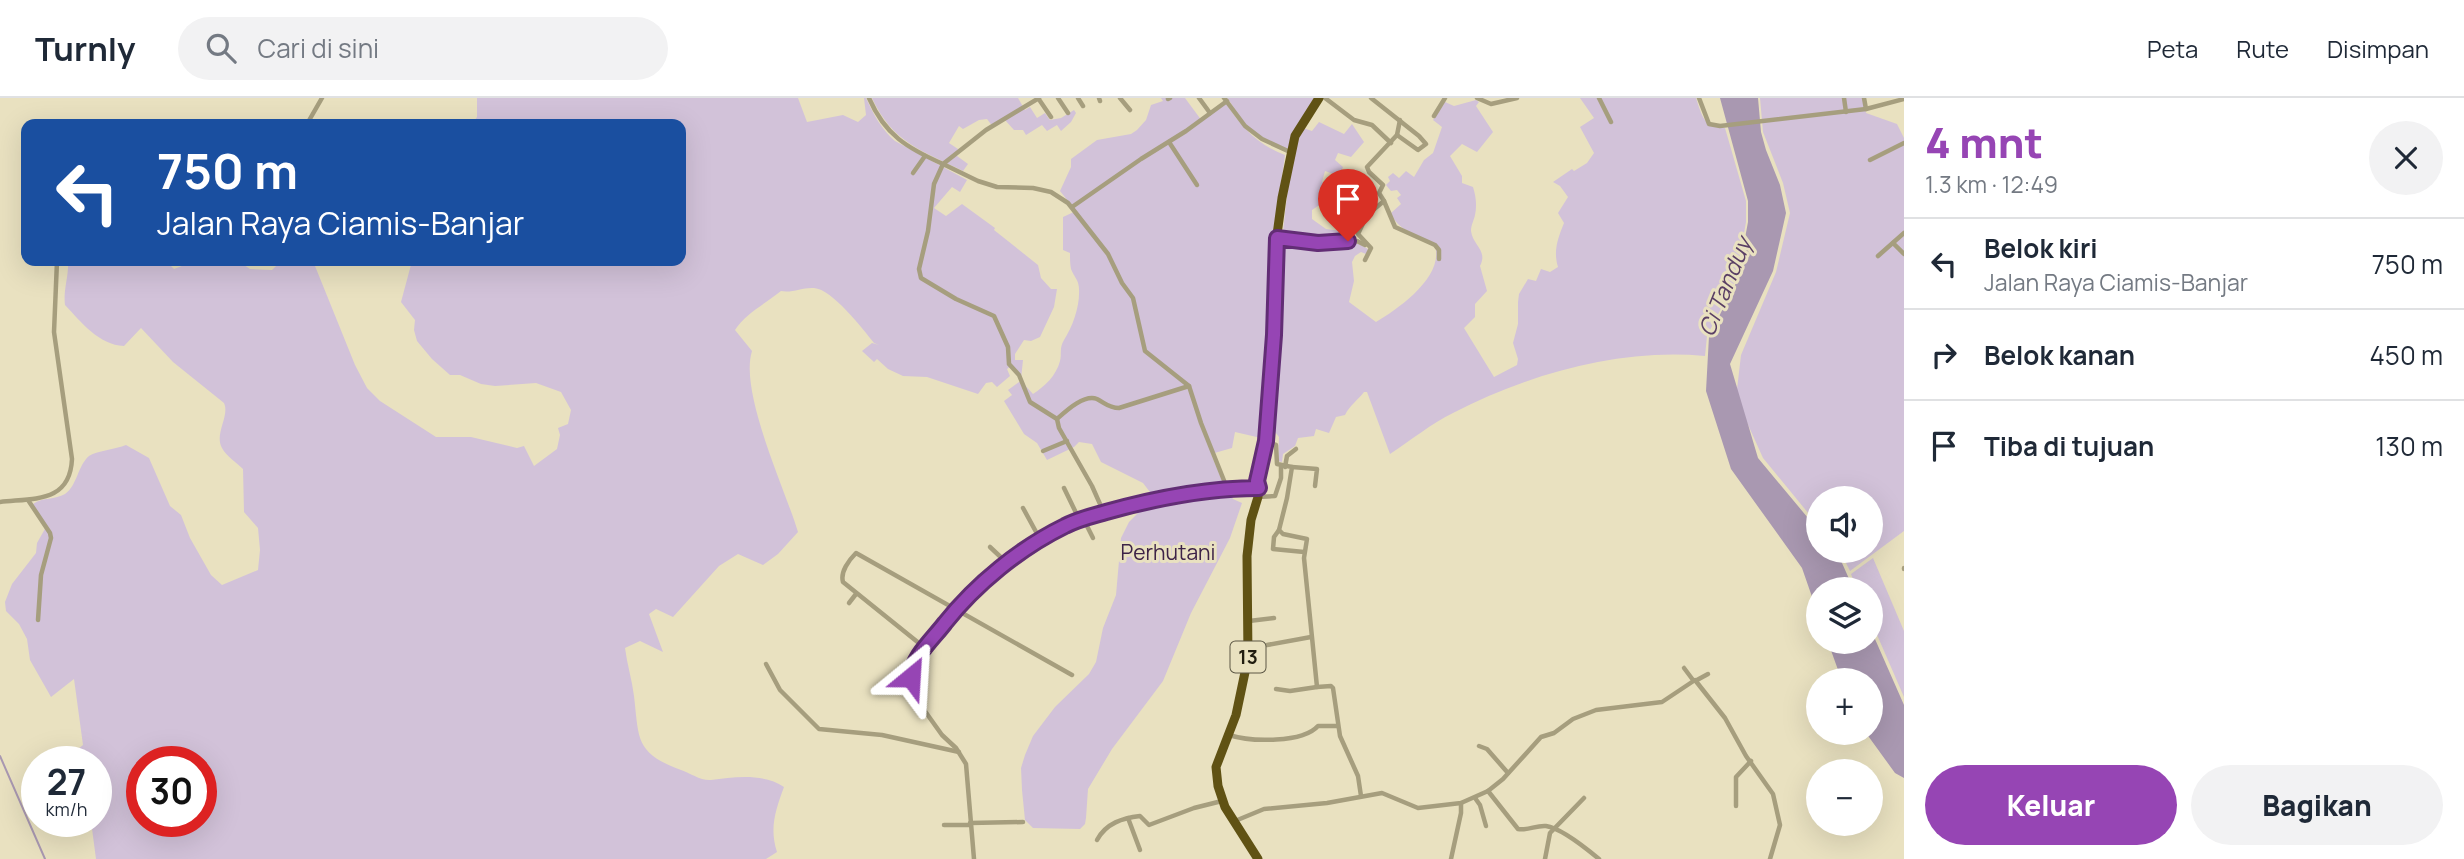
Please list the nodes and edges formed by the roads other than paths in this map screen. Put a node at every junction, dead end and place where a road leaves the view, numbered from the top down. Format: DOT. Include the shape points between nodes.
graph roads {
  1 [pos="322,98"];
  2 [pos="869,98"];
  3 [pos="1058,98"];
  4 [pos="1078,98"];
  5 [pos="1120,98"];
  6 [pos="1199,98"];
  7 [pos="1215,98"];
  8 [pos="1319,98"];
  9 [pos="1325,98"];
  10 [pos="1371,98"];
  11 [pos="1445,98"];
  12 [pos="1477,98"];
  13 [pos="1517,98"];
  14 [pos="1599,98"];
  15 [pos="1699,98"];
  16 [pos="1844,98"];
  17 [pos="1864,98"];
  18 [pos="1036,99"];
  19 [pos="1226,99"];
  20 [pos="1904,99"];
  21 [pos="1083,106"];
  22 [pos="1220,106"];
  23 [pos="1866,109"];
  24 [pos="1129,110"];
  25 [pos="1846,112"];
  26 [pos="1068,113"];
  27 [pos="1210,113"];
  28 [pos="1434,116"];
  29 [pos="1051,117"];
  30 [pos="310,119"];
  31 [pos="1400,120"];
  32 [pos="1611,122"];
  33 [pos="1397,135"];
  34 [pos="1169,142"];
  35 [pos="1391,143"];
  36 [pos="1904,143"];
  37 [pos="1290,152"];
  38 [pos="925,156"];
  39 [pos="1870,160"];
  40 [pos="943,164"];
  41 [pos="913,173"];
  42 [pos="1197,185"];
  43 [pos="1384,201"];
  44 [pos="1072,207"];
  45 [pos="1904,233"];
  46 [pos="1277,238"];
  47 [pos="1893,243"];
  48 [pos="1371,248"];
  49 [pos="1904,254"];
  50 [pos="1878,256"];
  51 [pos="1439,259"];
  52 [pos="1365,261"];
  53 [pos="57,266"];
  54 [pos="1189,386"];
  55 [pos="1057,419"];
  56 [pos="1067,441"];
  57 [pos="1266,441"];
  58 [pos="1296,449"];
  59 [pos="1043,451"];
  60 [pos="1283,467"];
  61 [pos="1292,467"];
  62 [pos="1315,485"];
  63 [pos="1064,488"];
  64 [pos="1227,488"];
  65 [pos="1258,493"];
  66 [pos="28,500"];
  67 [pos="0,502"];
  68 [pos="1023,508"];
  69 [pos="1104,513"];
  70 [pos="1081,519"];
  71 [pos="1279,530"];
  72 [pos="1093,538"];
  73 [pos="1041,541"];
  74 [pos="990,547"];
  75 [pos="1304,552"];
  76 [pos="1007,562"];
  77 [pos="856,594"];
  78 [pos="849,603"];
  79 [pos="955,610"];
  80 [pos="1274,618"];
  81 [pos="38,620"];
  82 [pos="1248,621"];
  83 [pos="1311,637"];
  84 [pos="1267,645"];
  85 [pos="925,648"];
  86 [pos="766,664"];
  87 [pos="1684,668"];
  88 [pos="1707,674"];
  89 [pos="1072,675"];
  90 [pos="1695,680"];
  91 [pos="1317,687"];
  92 [pos="1276,690"];
  93 [pos="1337,726"];
  94 [pos="1229,735"];
  95 [pos="1479,746"];
  96 [pos="960,752"];
  97 [pos="1751,761"];
  98 [pos="1508,773"];
  99 [pos="1488,791"];
  100 [pos="1361,796"];
  101 [pos="1475,798"];
  102 [pos="1584,798"];
  103 [pos="1223,800"];
  104 [pos="1461,803"];
  105 [pos="1736,806"];
  106 [pos="1128,818"];
  107 [pos="1023,822"];
  108 [pos="1234,822"];
  109 [pos="970,824"];
  110 [pos="944,825"];
  111 [pos="1486,826"];
  112 [pos="1554,829"];
  113 [pos="1097,840"];
  114 [pos="1140,850"];
  115 [pos="974,859"];
  116 [pos="1258,859"];
  117 [pos="1451,859"];
  118 [pos="1545,859"];
  119 [pos="1599,859"];
  120 [pos="1770,859"];
  1 -- 30 [label="street"];
  2 -- 38 [label="street" via="888,131"];
  3 -- 26 [label="street"];
  4 -- 21 [label="street"];
  5 -- 24 [label="street"];
  6 -- 27 [label="street"];
  7 -- 22 [label="street"];
  8 -- 37 [label="highway, 13"];
  9 -- 35 [label="street" via="1354,120 1370,124"];
  10 -- 31 [label="street"];
  11 -- 28 [label="street"];
  12 -- 13 [label="street" via="1491,104"];
  14 -- 32 [label="street"];
  15 -- 25 [label="street" via="1709,124 1720,127"];
  16 -- 25 [label="street"];
  17 -- 23 [label="street"];
  18 -- 29 [label="street"];
  18 -- 40 [label="street"];
  19 -- 22 [label="street"];
  19 -- 37 [label="street" via="1245,126 1269,144"];
  20 -- 23 [label="street"];
  22 -- 27 [label="street"];
  23 -- 25 [label="street"];
  27 -- 34 [label="street"];
  31 -- 33 [label="street"];
  31 -- 33 [label="street" via="1426,144 1418,150"];
  33 -- 35 [label="street"];
  34 -- 42 [label="street"];
  34 -- 44 [label="street"];
  35 -- 43 [label="street" via="1367,169 1383,185 1379,192"];
  36 -- 39 [label="street"];
  37 -- 46 [label="highway, 13"];
  38 -- 40 [label="street"];
  38 -- 41 [label="street"];
  40 -- 44 [label="street" via="997,187 1051,192"];
  40 -- 55 [label="street" via="933,191 921,278 994,316 1008,347 1009,364 1030,402"];
  43 -- 48 [label="street" via="1367,215 1358,234"];
  43 -- 51 [label="street" via="1395,227 1435,245"];
  44 -- 54 [label="street" via="1108,254 1133,298 1145,351"];
  45 -- 47 [label="street"];
  46 -- 48 [label="street" via="1357,241"];
  46 -- 57 [label="highway, 13"];
  47 -- 49 [label="street"];
  47 -- 50 [label="street"];
  48 -- 52 [label="street"];
  53 -- 66 [label="street" via="54,332 71,474 57,492"];
  54 -- 55 [label="street" via="1119,408 1088,398"];
  54 -- 64 [label="street"];
  55 -- 56 [label="street"];
  56 -- 59 [label="street"];
  56 -- 69 [label="street"];
  57 -- 60 [label="street" via="1275,443 1276,463"];
  57 -- 65 [label="highway, 13"];
  58 -- 60 [label="street"];
  60 -- 61 [label="street"];
  60 -- 65 [label="street" via="1275,496"];
  61 -- 62 [label="street" via="1317,470"];
  61 -- 71 [label="street"];
  63 -- 70 [label="street"];
  64 -- 65 [label="street"];
  64 -- 69 [label="street" via="1157,498"];
  65 -- 82 [label="highway, 13" via="1247,555"];
  66 -- 67 [label="street"];
  66 -- 81 [label="street" via="51,538 41,575"];
  68 -- 73 [label="street"];
  69 -- 70 [label="street"];
  70 -- 72 [label="street"];
  70 -- 73 [label="street"];
  71 -- 75 [label="street" via="1307,538"];
  71 -- 75 [label="street" via="1273,549"];
  73 -- 76 [label="street"];
  74 -- 76 [label="street"];
  75 -- 83 [label="street"];
  76 -- 79 [label="street"];
  77 -- 78 [label="street"];
  77 -- 79 [label="street" via="842,576 856,553"];
  77 -- 85 [label="street"];
  79 -- 85 [label="street"];
  79 -- 89 [label="street"];
  80 -- 82 [label="street"];
  82 -- 94 [label="highway, 13" via="1248,658"];
  83 -- 84 [label="street"];
  83 -- 91 [label="street"];
  85 -- 96 [label="street" via="911,671 914,692 921,709"];
  86 -- 96 [label="street" via="780,690 819,729 883,735"];
  87 -- 90 [label="street"];
  88 -- 90 [label="street"];
  90 -- 97 [label="street"];
  90 -- 98 [label="street" via="1662,702 1596,710 1573,719 1541,737"];
  91 -- 92 [label="street"];
  91 -- 93 [label="street" via="1334,688"];
  93 -- 94 [label="street" via="1318,726 1295,737 1247,740"];
  93 -- 100 [label="street" via="1358,776"];
  94 -- 103 [label="highway, 13" via="1216,767"];
  95 -- 98 [label="street"];
  96 -- 109 [label="street" via="967,770"];
  97 -- 105 [label="street" via="1736,777"];
  97 -- 120 [label="street" via="1779,813 1780,830"];
  98 -- 99 [label="street"];
  99 -- 101 [label="street"];
  99 -- 112 [label="street" via="1518,829"];
  100 -- 104 [label="street" via="1385,794 1418,808"];
  100 -- 108 [label="street" via="1264,809"];
  101 -- 104 [label="street"];
  101 -- 111 [label="street"];
  102 -- 112 [label="street"];
  103 -- 106 [label="street" via="1149,825 1140,816"];
  103 -- 108 [label="highway, 13"];
  104 -- 117 [label="street"];
  106 -- 113 [label="street" via="1108,825"];
  106 -- 114 [label="street"];
  107 -- 109 [label="street"];
  108 -- 116 [label="highway, 13"];
  109 -- 110 [label="street"];
  109 -- 115 [label="street"];
  112 -- 118 [label="street" via="1548,836"];
  112 -- 119 [label="street"];
}
